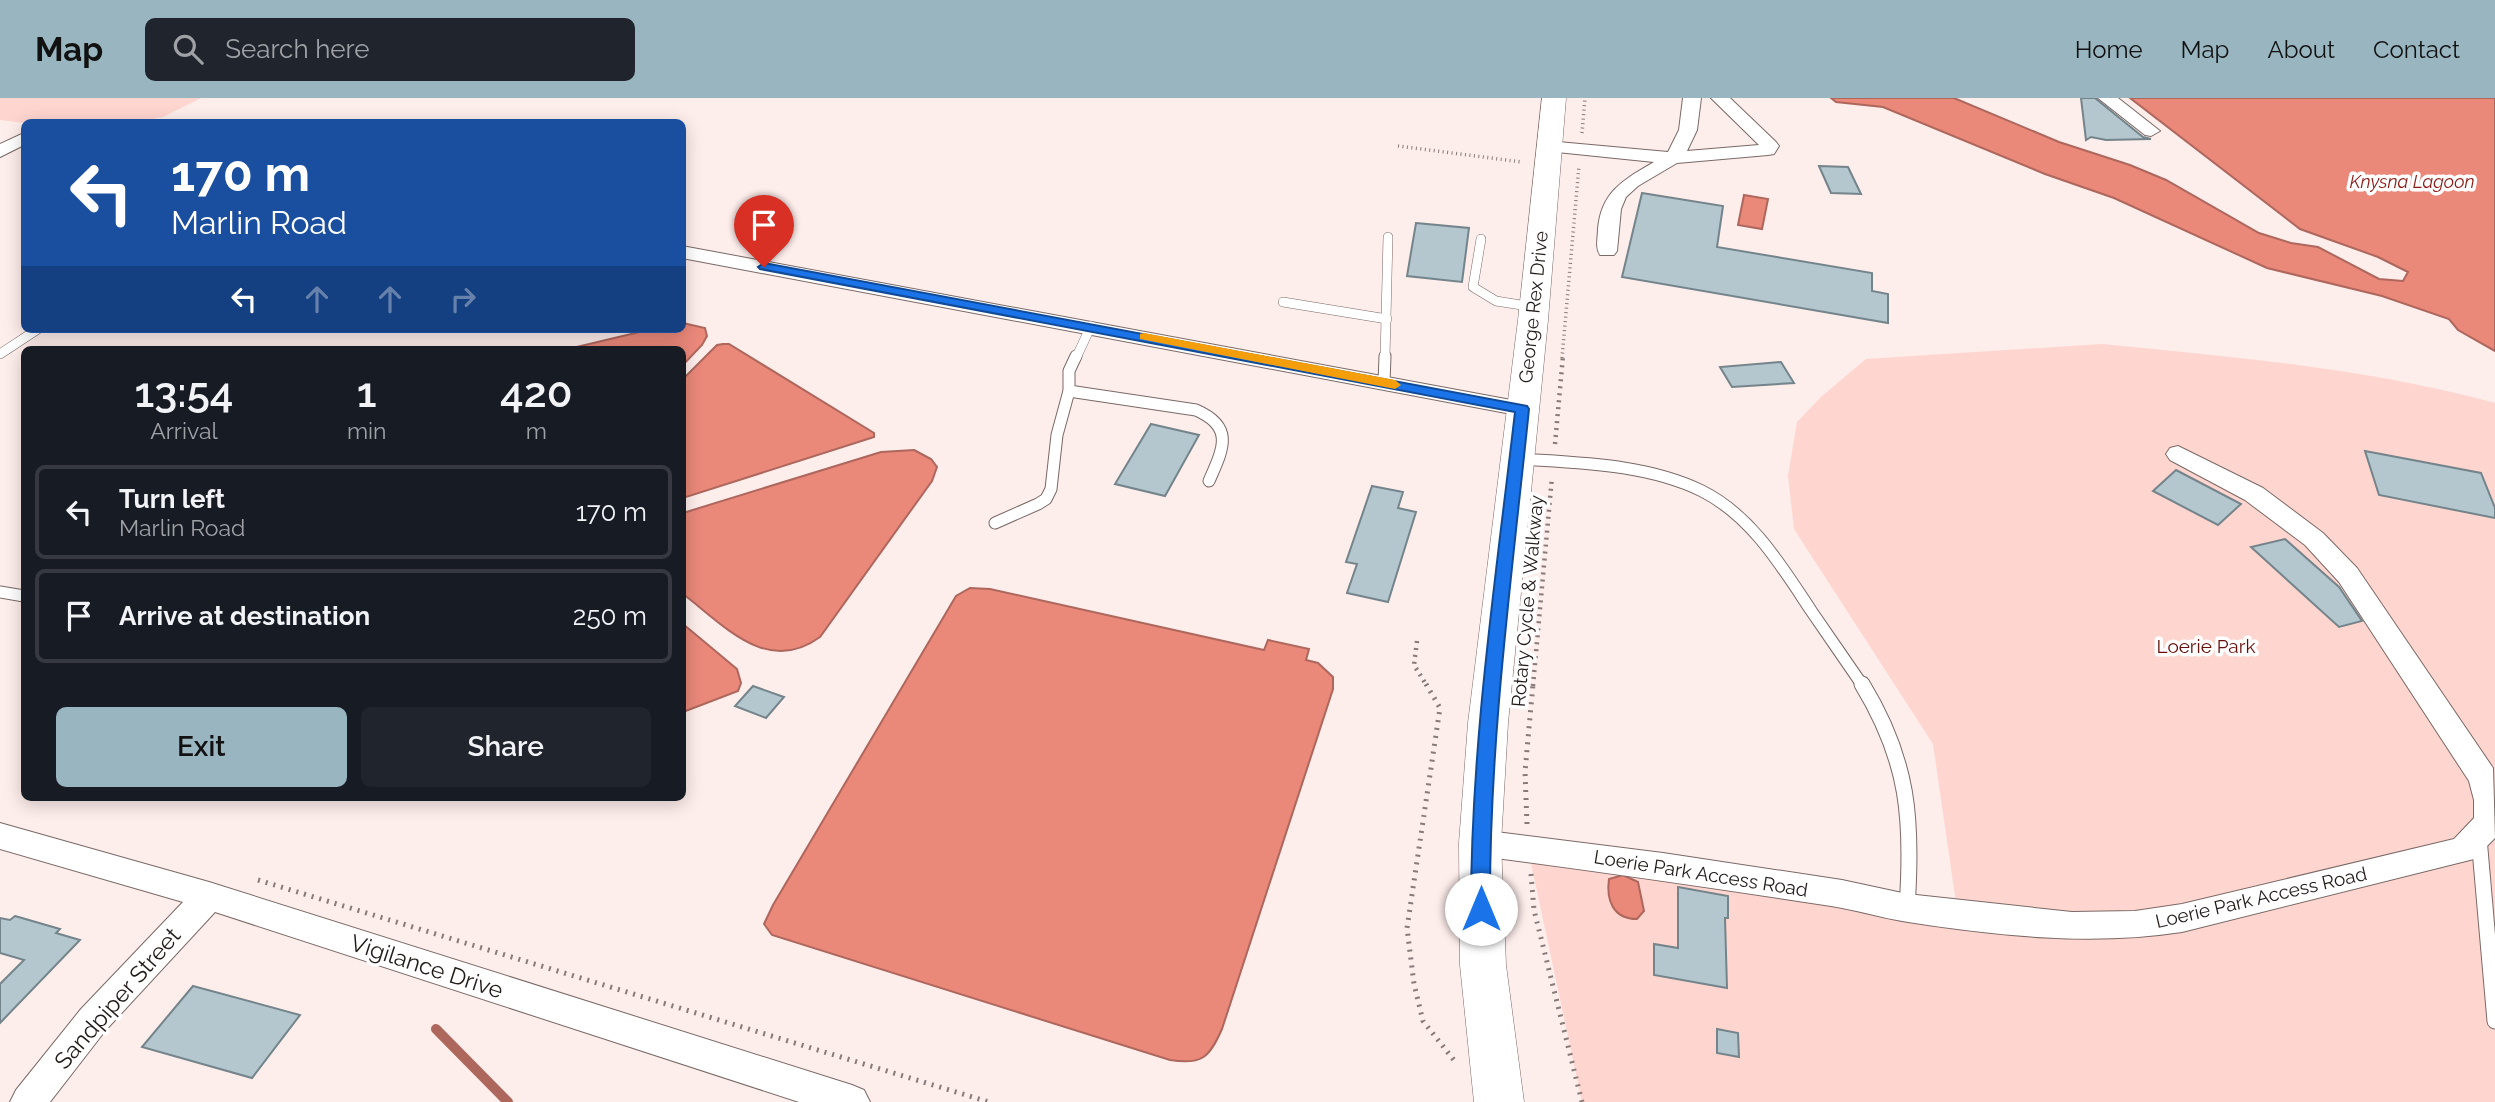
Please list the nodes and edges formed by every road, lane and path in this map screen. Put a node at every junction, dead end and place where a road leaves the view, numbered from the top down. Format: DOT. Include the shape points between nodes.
graph roads {
  1 [pos="1554,98"];
  2 [pos="1585,98"];
  3 [pos="1692,98"];
  4 [pos="1720,98"];
  5 [pos="2108,98"];
  6 [pos="0,128"];
  7 [pos="2151,131"];
  8 [pos="21,135"];
  9 [pos="21,138"];
  10 [pos="1398,146"];
  11 [pos="0,152"];
  12 [pos="1558,153"];
  13 [pos="1673,158"];
  14 [pos="1388,237"];
  15 [pos="1481,239"];
  16 [pos="1607,251"];
  17 [pos="686,253"];
  18 [pos="1283,302"];
  19 [pos="1534,307"];
  20 [pos="1387,319"];
  21 [pos="1091,326"];
  22 [pos="32,333"];
  23 [pos="0,354"];
  24 [pos="1384,383"];
  25 [pos="1069,391"];
  26 [pos="1522,409"];
  27 [pos="2178,454"];
  28 [pos="1517,458"];
  29 [pos="1554,461"];
  30 [pos="1209,481"];
  31 [pos="995,523"];
  32 [pos="0,592"];
  33 [pos="21,596"];
  34 [pos="1418,640"];
  35 [pos="0,836"];
  36 [pos="2479,838"];
  37 [pos="1480,844"];
  38 [pos="1528,849"];
  39 [pos="258,880"];
  40 [pos="209,896"];
  41 [pos="1907,908"];
  42 [pos="2495,1021"];
  43 [pos="1466,1072"];
  44 [pos="28,1102"];
  45 [pos="852,1102"];
  46 [pos="989,1102"];
  47 [pos="1499,1102"];
  48 [pos="1582,1102"];
  1 -- 12 [label="street, George Rex Drive"];
  2 -- 12 [label="path, Rotary Cycle & Walkway"];
  3 -- 13 [label="street" via="1690,125"];
  4 -- 13 [label="street" via="1770,148"];
  5 -- 7 [label="street"];
  6 -- 8 [label="street"];
  9 -- 11 [label="street"];
  10 -- 12 [label="path"];
  12 -- 13 [label="street"];
  12 -- 19 [label="street, George Rex Drive"];
  12 -- 29 [label="path, Rotary Cycle & Walkway"];
  13 -- 16 [label="street" via="1641,174 1619,194 1609,214"];
  14 -- 20 [label="lane"];
  15 -- 19 [label="lane" via="1473,287 1496,301"];
  17 -- 21 [label="street"];
  18 -- 20 [label="lane"];
  19 -- 26 [label="street, George Rex Drive"];
  20 -- 24 [label="lane"];
  21 -- 24 [label="street"];
  21 -- 25 [label="lane" via="1069,370"];
  22 -- 23 [label="lane"];
  24 -- 26 [label="street"];
  25 -- 30 [label="lane" via="1214,416 1223,440"];
  25 -- 31 [label="lane" via="1046,499"];
  26 -- 28 [label="street, George Rex Drive"];
  27 -- 36 [label="street" via="2254,494 2314,539 2348,575 2483,777 2493,800 2491,820"];
  28 -- 29 [label="lane"];
  28 -- 37 [label="street, George Rex Drive" via="1489,710"];
  29 -- 38 [label="path, Rotary Cycle & Walkway" via="1525,772"];
  29 -- 41 [label="lane" via="1669,478 1702,491 1725,505 1774,555 1881,719 1898,759 1912,849"];
  32 -- 33 [label="lane"];
  34 -- 43 [label="path" via="1413,665 1440,708 1407,928 1423,1021"];
  35 -- 40 [label="street, Vigilance Drive"];
  36 -- 41 [label="street, Loerie Park Access Road" via="2463,850 2182,918 2135,925 2072,926"];
  36 -- 42 [label="lane"];
  37 -- 38 [label="street, Loerie Park Access Road"];
  37 -- 47 [label="street, George Rex Drive" via="1483,965"];
  38 -- 41 [label="street, Loerie Park Access Road" via="1746,879"];
  38 -- 48 [label="path, Rotary Cycle & Walkway" via="1534,911"];
  39 -- 46 [label="path"];
  40 -- 44 [label="street, Sandpiper Street" via="93,1020"];
  40 -- 45 [label="street, Vigilance Drive"];
}
